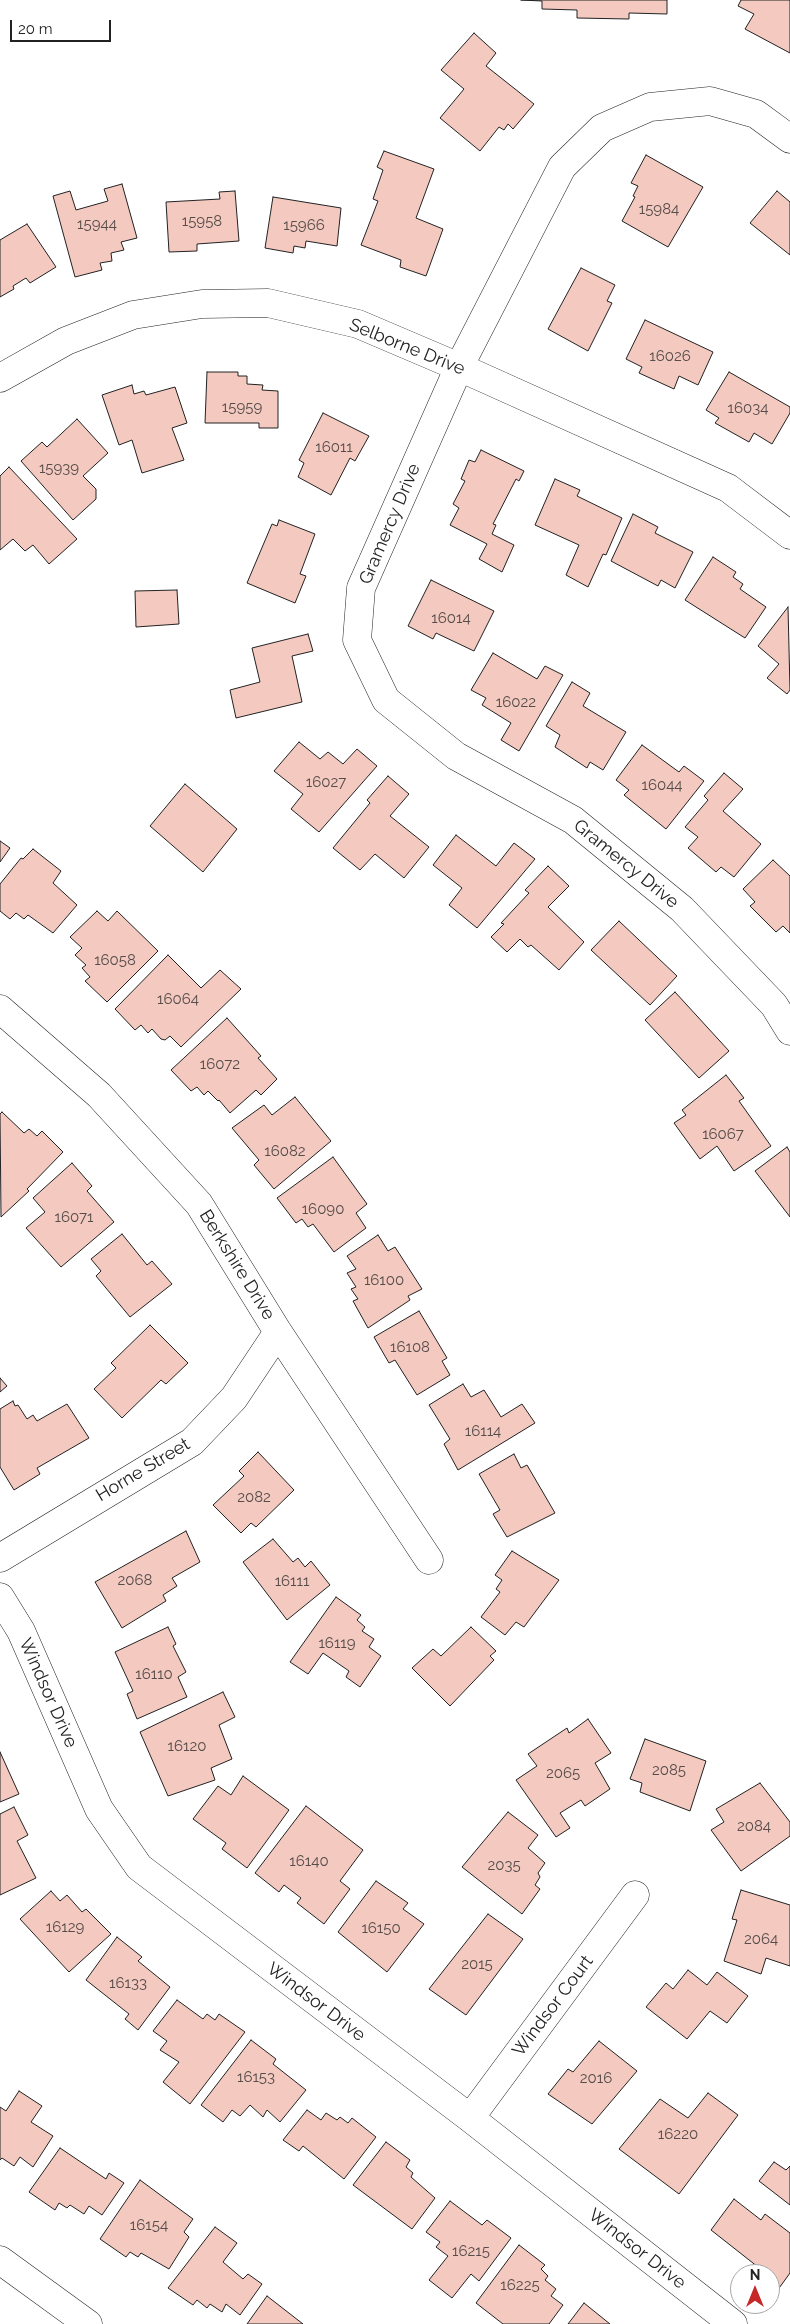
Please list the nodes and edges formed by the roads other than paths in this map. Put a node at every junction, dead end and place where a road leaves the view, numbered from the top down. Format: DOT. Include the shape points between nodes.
graph roads {
  1 [pos="790,139"];
  2 [pos="459,367"];
  3 [pos="0,378"];
  4 [pos="790,535"];
  5 [pos="0,1009"];
  6 [pos="790,1031"];
  7 [pos="278,1332"];
  8 [pos="0,1558"];
  9 [pos="428,1560"];
  10 [pos="0,1597"];
  11 [pos="635,1895"];
  12 [pos="470,2118"];
  13 [pos="0,2260"];
  14 [pos="88,2324"];
  15 [pos="733,2324"];
  1 -- 2 [label="street, Gramercy Drive" via="756,114 710,101 650,107 602,128 562,167"];
  2 -- 3 [label="street, Selborne Drive" via="358,324 268,303 202,304 133,315 66,341"];
  2 -- 4 [label="street, Selborne Drive" via="728,488"];
  2 -- 6 [label="street, Gramercy Drive" via="361,588 358,640 386,700 456,756 573,820 675,903 774,1005"];
  5 -- 7 [label="street, Berkshire Drive" via="99,1095 200,1204"];
  7 -- 8 [label="street, Horne Street" via="234,1398 192,1442"];
  7 -- 9 [label="street, Berkshire Drive"];
  10 -- 12 [label="street, Windsor Drive" via="21,1631 99,1809 139,1867"];
  11 -- 12 [label="street, Windsor Court"];
  12 -- 15 [label="street, Windsor Drive"];
  13 -- 14 [label="street"];
}
